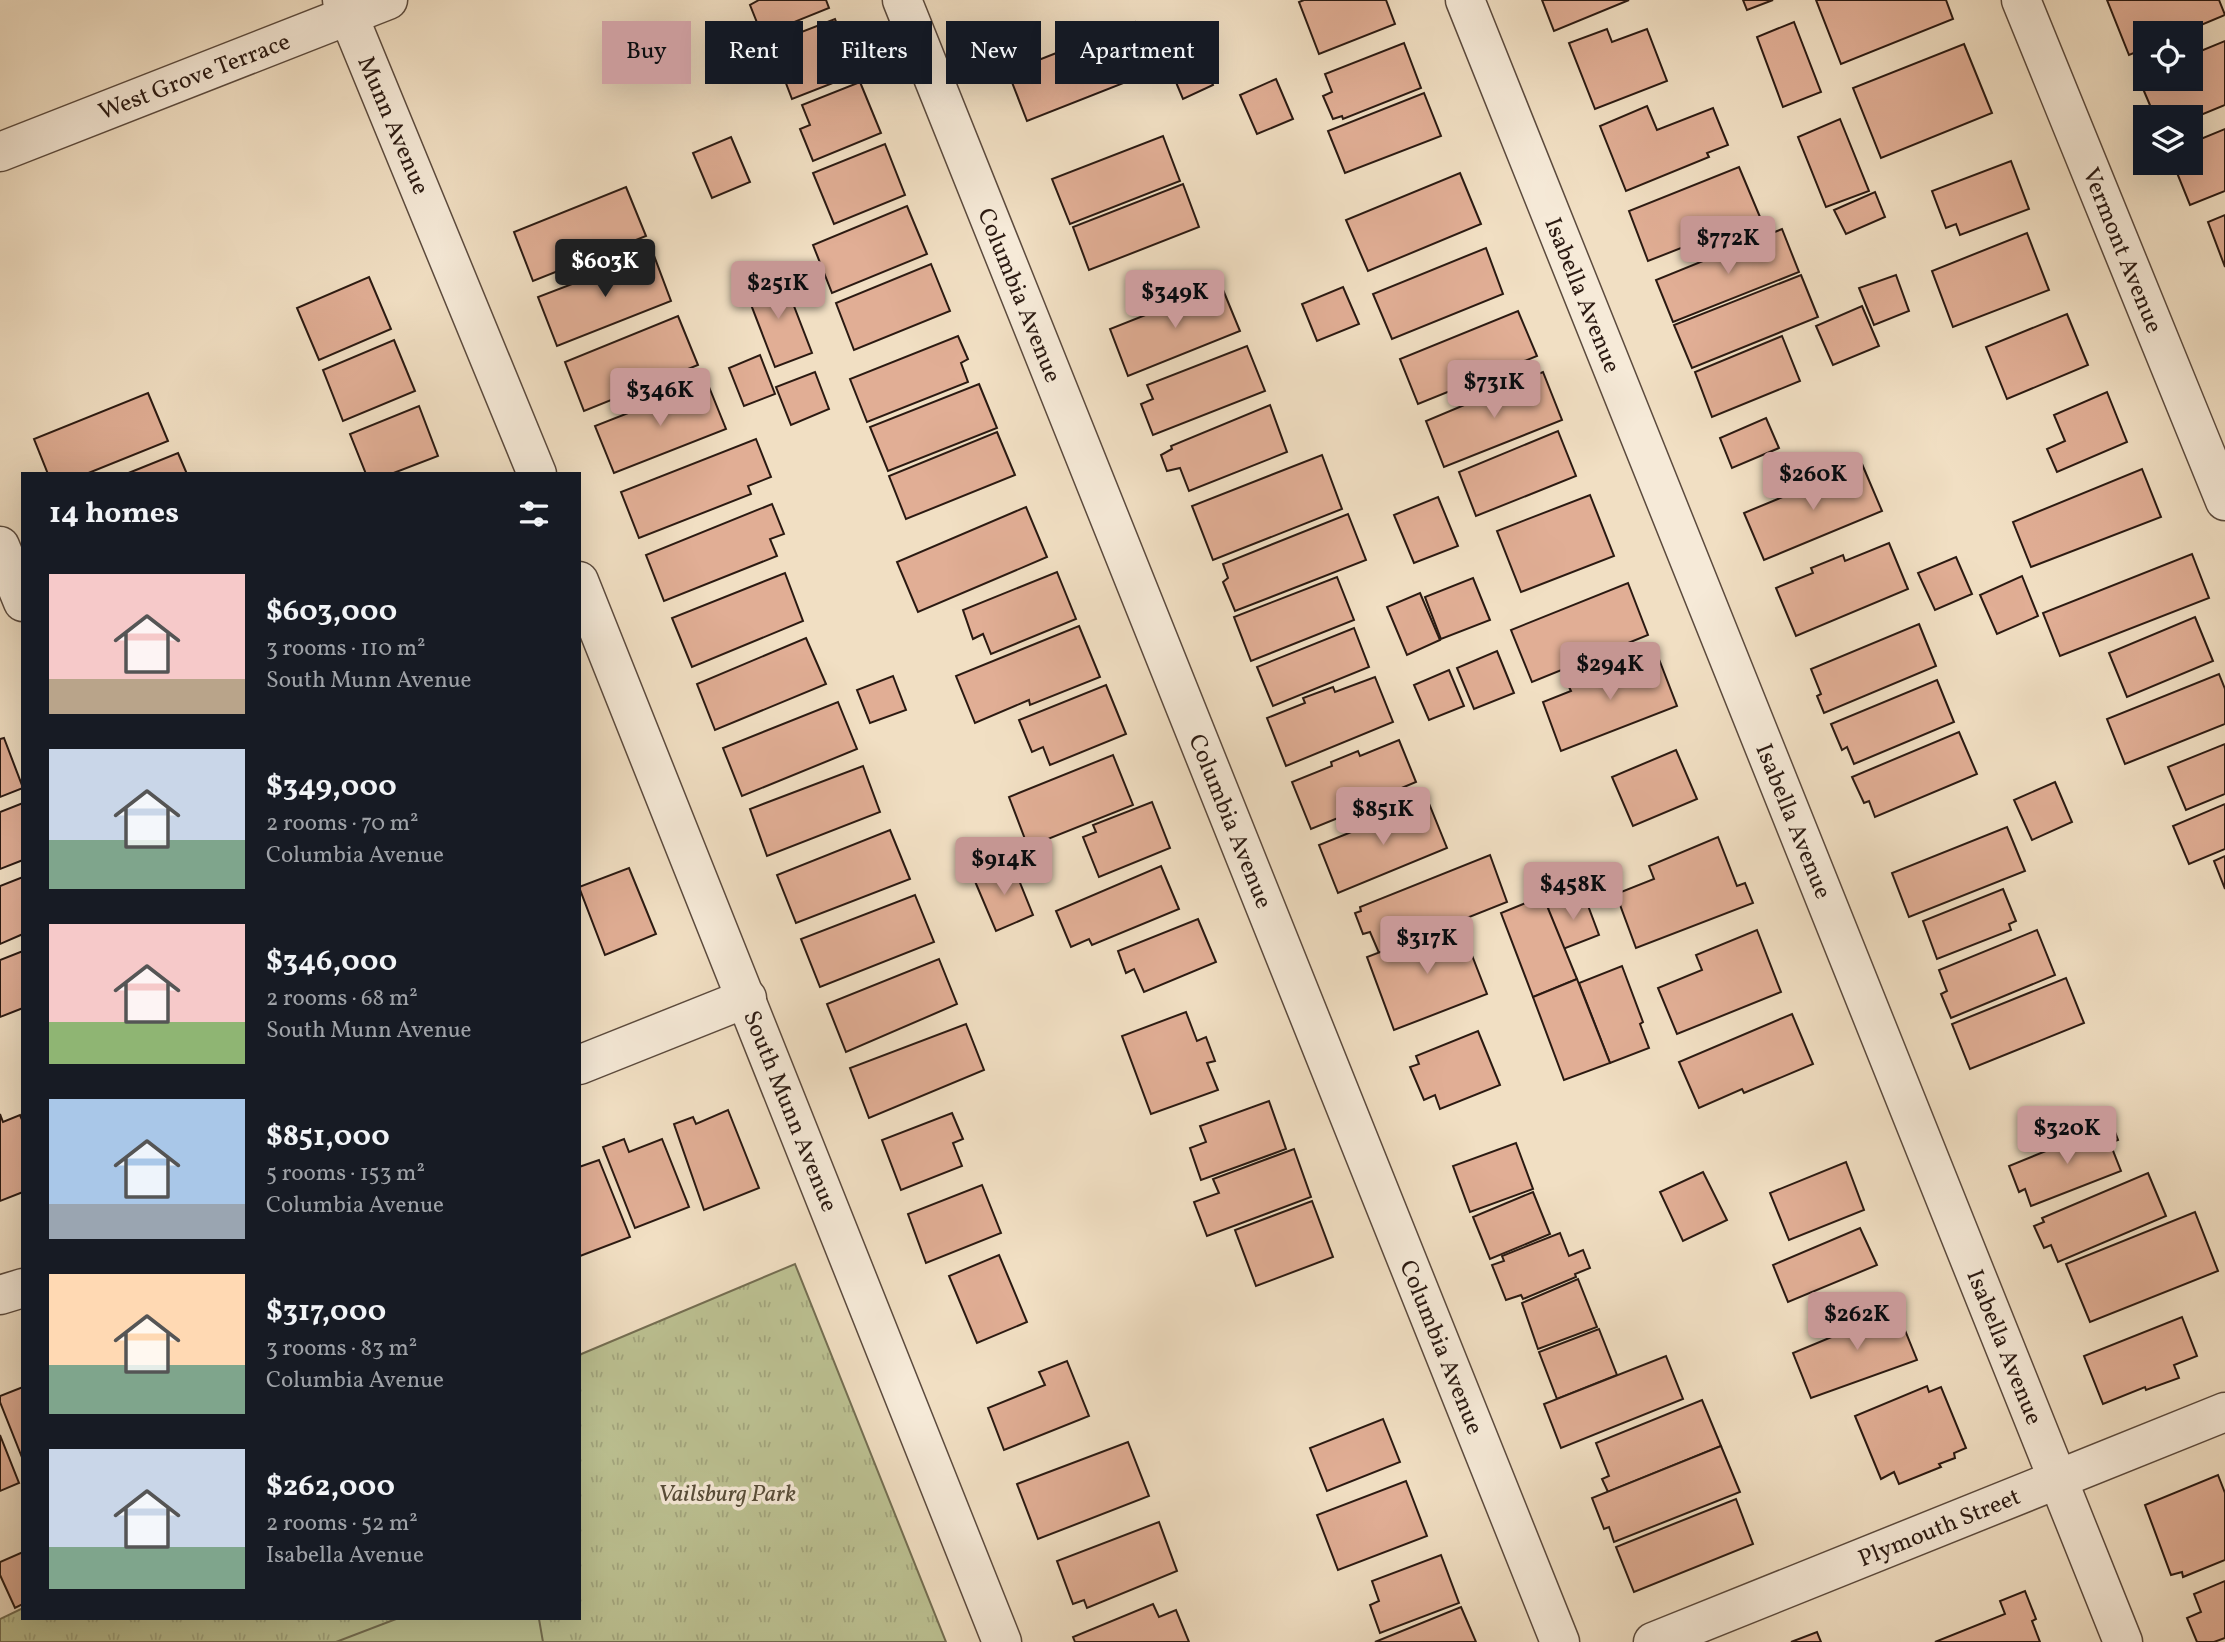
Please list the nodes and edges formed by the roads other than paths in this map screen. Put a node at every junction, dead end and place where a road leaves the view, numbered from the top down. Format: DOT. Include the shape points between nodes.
graph roads {
  1 [pos="388,0"];
  2 [pos="902,0"];
  3 [pos="1465,0"];
  4 [pos="2021,0"];
  5 [pos="346,8"];
  6 [pos="0,152"];
  7 [pos="536,472"];
  8 [pos="2225,501"];
  9 [pos="0,546"];
  10 [pos="581,586"];
  11 [pos="21,597"];
  12 [pos="747,998"];
  13 [pos="581,1064"];
  14 [pos="21,1289"];
  15 [pos="0,1295"];
  16 [pos="2225,1412"];
  17 [pos="2057,1480"];
  18 [pos="1002,1642"];
  19 [pos="1560,1642"];
  20 [pos="1653,1642"];
  21 [pos="2123,1642"];
  1 -- 5 [label="street, West Grove Terrace"];
  2 -- 19 [label="street, Columbia Avenue"];
  3 -- 17 [label="street, Isabella Avenue"];
  4 -- 8 [label="street, Vermont Avenue"];
  5 -- 6 [label="street, West Grove Terrace"];
  5 -- 7 [label="street, Munn Avenue"];
  9 -- 11 [label="street"];
  10 -- 12 [label="street, South Munn Avenue"];
  12 -- 13 [label="street"];
  12 -- 18 [label="street, South Munn Avenue"];
  14 -- 15 [label="street"];
  16 -- 17 [label="street, Plymouth Street"];
  17 -- 20 [label="street, Plymouth Street"];
  17 -- 21 [label="street, Isabella Avenue"];
}
